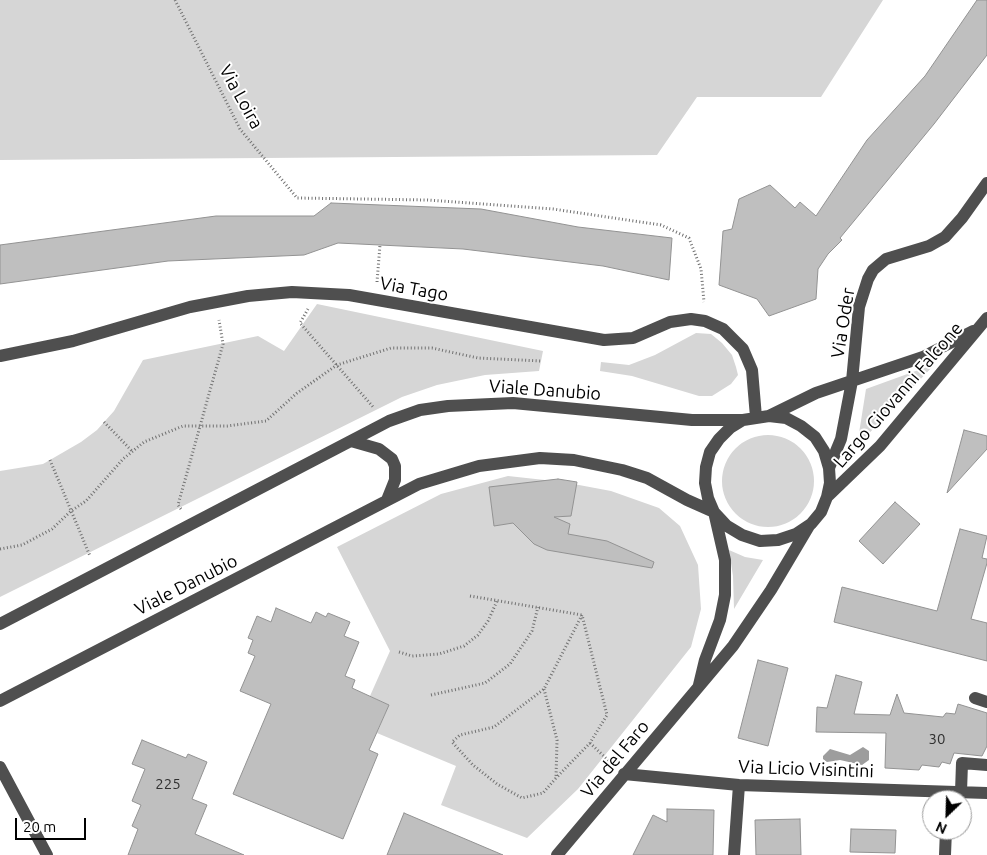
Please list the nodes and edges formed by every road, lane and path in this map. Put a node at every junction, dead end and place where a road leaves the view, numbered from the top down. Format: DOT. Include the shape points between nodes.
graph roads {
  1 [pos="176,0"];
  2 [pos="987,183"];
  3 [pos="382,199"];
  4 [pos="382,206"];
  5 [pos="380,245"];
  6 [pos="318,292"];
  7 [pos="376,300"];
  8 [pos="215,302"];
  9 [pos="705,322"];
  10 [pos="983,323"];
  11 [pos="0,356"];
  12 [pos="541,361"];
  13 [pos="337,365"];
  14 [pos="852,381"];
  15 [pos="756,418"];
  16 [pos="104,422"];
  17 [pos="381,425"];
  18 [pos="200,426"];
  19 [pos="351,441"];
  20 [pos="132,451"];
  21 [pos="50,460"];
  22 [pos="830,468"];
  23 [pos="828,497"];
  24 [pos="387,500"];
  25 [pos="71,511"];
  26 [pos="714,512"];
  27 [pos="811,524"];
  28 [pos="189,525"];
  29 [pos="0,549"];
  30 [pos="98,573"];
  31 [pos="470,596"];
  32 [pos="497,601"];
  33 [pos="538,607"];
  34 [pos="582,615"];
  35 [pos="0,624"];
  36 [pos="399,652"];
  37 [pos="699,686"];
  38 [pos="544,689"];
  39 [pos="432,695"];
  40 [pos="0,701"];
  41 [pos="590,743"];
  42 [pos="987,765"];
  43 [pos="0,767"];
  44 [pos="624,774"];
  45 [pos="556,778"];
  46 [pos="739,785"];
  47 [pos="953,790"];
  48 [pos="922,793"];
  49 [pos="972,793"];
  50 [pos="987,793"];
  51 [pos="946,840"];
  52 [pos="47,855"];
  53 [pos="557,855"];
  54 [pos="734,855"];
  55 [pos="945,855"];
  1 -- 3 [label="path, Via Loira" via="240,129 297,198"];
  2 -- 14 [label="street, Via Oder" via="945,237 929,246 886,259 872,270 859,307"];
  3 -- 4 [label="path"];
  3 -- 9 [label="path" via="553,209 662,225 689,238 701,269"];
  5 -- 7 [label="path"];
  6 -- 7 [label="street, Via Tago"];
  6 -- 8 [label="street, Via Tago" via="262,294"];
  6 -- 13 [label="path" via="300,323"];
  7 -- 9 [label="street, Via Tago" via="604,340 641,336 684,319"];
  8 -- 11 [label="street, Via Tago" via="73,342"];
  8 -- 18 [label="path" via="223,344"];
  9 -- 15 [label="street, Via Tago" via="729,333 747,355 752,370"];
  10 -- 14 [label="street, Largo Giovanni Falcone" via="923,357"];
  10 -- 23 [label="street, Largo Giovanni Falcone" via="876,450"];
  12 -- 13 [label="path" via="478,358 432,348 390,348"];
  13 -- 17 [label="path" via="374,408"];
  13 -- 18 [label="path" via="297,393 266,421"];
  14 -- 15 [label="street, Largo Giovanni Falcone"];
  14 -- 22 [label="street, Largo Giovanni Falcone" via="839,446"];
  15 -- 17 [label="street, Viale Danubio" via="692,420 513,403 432,408"];
  15 -- 22 [label="street, Largo Giovanni Falcone" via="786,418 801,426 815,437"];
  15 -- 26 [label="street, Largo Giovanni Falcone" via="730,428 719,439 708,460 705,483"];
  16 -- 20 [label="path"];
  17 -- 19 [label="street, Viale Danubio"];
  18 -- 20 [label="path" via="183,426 144,442"];
  18 -- 28 [label="path" via="178,505"];
  19 -- 24 [label="street" via="380,449 392,459 395,480"];
  19 -- 28 [label="street, Viale Danubio"];
  20 -- 25 [label="path" via="86,500"];
  21 -- 25 [label="path"];
  22 -- 23 [label="street, Largo Giovanni Falcone"];
  23 -- 27 [label="street, Largo Giovanni Falcone"];
  24 -- 26 [label="street, Viale Danubio" via="419,484 472,467 522,459 558,458 647,478"];
  24 -- 40 [label="street, Viale Danubio"];
  25 -- 29 [label="path" via="52,530 22,545"];
  25 -- 30 [label="path"];
  26 -- 27 [label="street, Largo Giovanni Falcone" via="727,526 760,541 778,540"];
  26 -- 37 [label="street, Largo Giovanni Falcone" via="724,553 725,595"];
  27 -- 37 [label="street, Largo Giovanni Falcone" via="752,620"];
  28 -- 30 [label="street, Viale Danubio"];
  30 -- 35 [label="street, Viale Danubio"];
  31 -- 32 [label="path"];
  32 -- 33 [label="path"];
  32 -- 36 [label="path" via="478,636 464,646 439,654 412,656"];
  33 -- 34 [label="path"];
  33 -- 39 [label="path" via="532,632 510,664 484,683"];
  34 -- 38 [label="path"];
  34 -- 41 [label="path" via="607,715"];
  37 -- 44 [label="street, Via del Faro"];
  38 -- 45 [label="path" via="557,740"];
  38 -- 45 [label="path" via="494,727 460,735 452,742 473,765 522,798 543,793"];
  41 -- 44 [label="path"];
  41 -- 45 [label="path"];
  42 -- 47 [label="street" via="962,763"];
  43 -- 52 [label="street"];
  44 -- 46 [label="street, Via Licio Visintini"];
  44 -- 53 [label="street, Via del Faro"];
  46 -- 48 [label="street, Via Licio Visintini"];
  46 -- 54 [label="street"];
  49 -- 50 [label="street, Via Licio Visintini"];
  51 -- 55 [label="street"];
}
